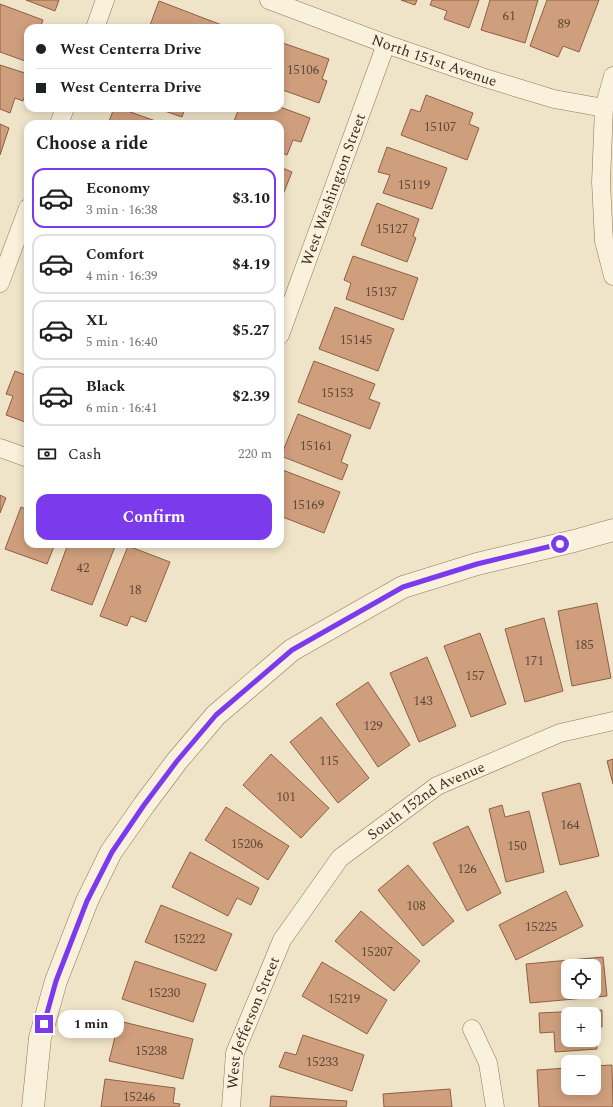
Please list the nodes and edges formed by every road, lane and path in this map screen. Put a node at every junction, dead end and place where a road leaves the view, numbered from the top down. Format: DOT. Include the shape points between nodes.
graph roads {
  1 [pos="105,0"];
  2 [pos="269,0"];
  3 [pos="96,24"];
  4 [pos="386,44"];
  5 [pos="613,76"];
  6 [pos="604,108"];
  7 [pos="24,219"];
  8 [pos="613,276"];
  9 [pos="0,284"];
  10 [pos="284,324"];
  11 [pos="0,448"];
  12 [pos="24,457"];
  13 [pos="613,530"];
  14 [pos="613,721"];
  15 [pos="282,940"];
  16 [pos="472,1029"];
  17 [pos="32,1107"];
  18 [pos="231,1107"];
  19 [pos="495,1107"];
  1 -- 3 [label="street"];
  2 -- 4 [label="street, North 151st Avenue"];
  4 -- 6 [label="street, North 151st Avenue" via="554,99"];
  4 -- 10 [label="street, West Washington Street"];
  5 -- 6 [label="street"];
  6 -- 8 [label="street" via="601,182 604,241"];
  7 -- 9 [label="street"];
  11 -- 12 [label="street"];
  13 -- 17 [label="street" via="477,564 403,587 292,650 216,715 144,805 112,852 87,901 56,981 40,1038"];
  14 -- 15 [label="street, South 152nd Avenue" via="560,733 438,786 340,858"];
  15 -- 18 [label="street, West Jefferson Street" via="235,1053"];
  16 -- 19 [label="street" via="488,1063"];
}
